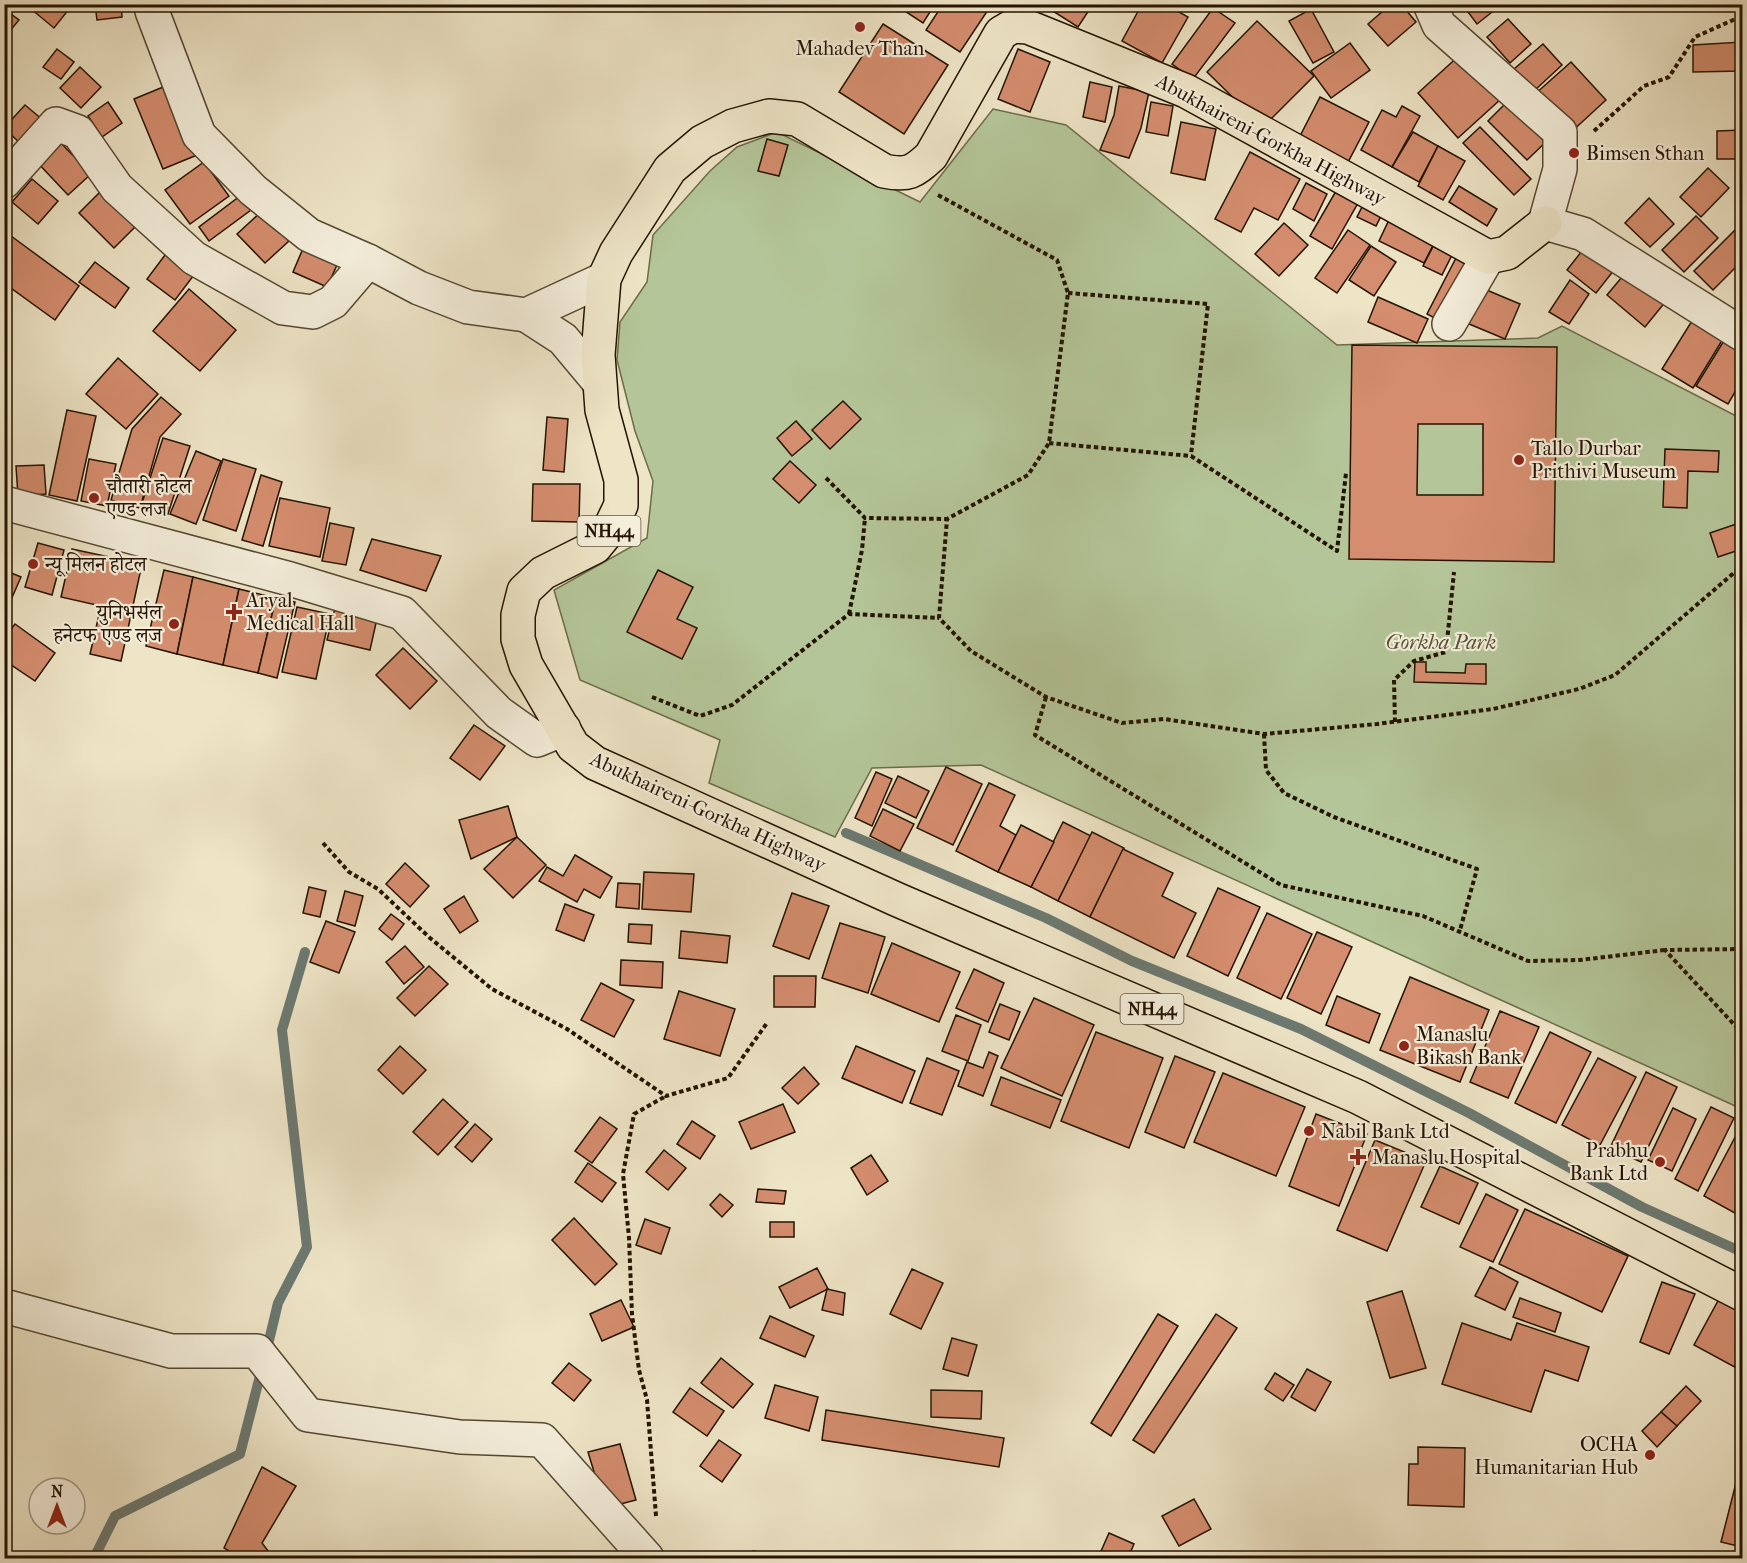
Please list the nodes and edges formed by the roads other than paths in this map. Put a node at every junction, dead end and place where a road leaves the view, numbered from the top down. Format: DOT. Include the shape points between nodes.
graph roads {
  1 [pos="152,4"];
  2 [pos="1430,4"];
  3 [pos="4,182"];
  4 [pos="1545,223"];
  5 [pos="1488,257"];
  6 [pos="368,261"];
  7 [pos="604,279"];
  8 [pos="526,315"];
  9 [pos="1449,324"];
  10 [pos="1743,334"];
  11 [pos="599,382"];
  12 [pos="4,503"];
  13 [pos="564,729"];
  14 [pos="1743,1294"];
  15 [pos="4,1306"];
  16 [pos="647,1558"];
  1 -- 6 [label="street" via="199,135 253,190 309,235"];
  2 -- 4 [label="street" via="1439,25 1560,132 1560,169"];
  3 -- 6 [label="street" via="56,124 78,132 117,188 194,258 283,308 313,312 333,302"];
  4 -- 5 [label="main road" via="1507,253"];
  4 -- 10 [label="street" via="1583,234"];
  5 -- 7 [label="main road, Abukhaireni-Gorkha Highway / NH44" via="1186,91 1028,27 1013,26 1001,33 931,156 916,171 884,171 797,119 769,116 733,126 702,142 669,170 616,253"];
  5 -- 9 [label="street"];
  6 -- 8 [label="street" via="419,288 468,307"];
  7 -- 8 [label="street"];
  7 -- 11 [label="main road, Abukhaireni-Gorkha Highway / NH44"];
  8 -- 11 [label="street" via="563,339"];
  11 -- 13 [label="main road, Abukhaireni-Gorkha Highway / NH44" via="602,410 621,480 621,505 595,547 543,573 524,591 518,615 518,639 526,665"];
  12 -- 13 [label="street" via="402,613 499,713 537,740"];
  13 -- 14 [label="main road, Abukhaireni-Gorkha Highway / NH44" via="573,746 595,764 898,900 1358,1097"];
  15 -- 16 [label="street" via="171,1351 257,1351 308,1415 460,1437 542,1440"];
}
